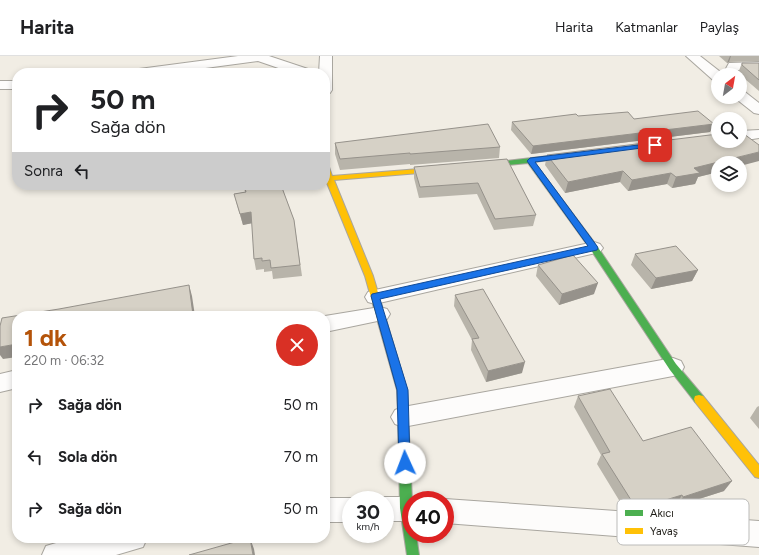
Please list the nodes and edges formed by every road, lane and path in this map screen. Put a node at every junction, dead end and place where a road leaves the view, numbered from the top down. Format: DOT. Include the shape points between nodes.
graph roads {
  1 [pos="326,56"];
  2 [pos="692,56"];
  3 [pos="759,66"];
  4 [pos="176,68"];
  5 [pos="291,68"];
  6 [pos="326,68"];
  7 [pos="733,68"];
  8 [pos="711,71"];
  9 [pos="12,84"];
  10 [pos="0,85"];
  11 [pos="747,101"];
  12 [pos="759,110"];
  13 [pos="759,134"];
  14 [pos="747,135"];
  15 [pos="585,154"];
  16 [pos="530,161"];
  17 [pos="471,167"];
  18 [pos="455,168"];
  19 [pos="330,178"];
  20 [pos="330,180"];
  21 [pos="594,248"];
  22 [pos="378,305"];
  23 [pos="330,322"];
  24 [pos="673,367"];
  25 [pos="12,380"];
  26 [pos="0,382"];
  27 [pos="403,417"];
  28 [pos="759,473"];
  29 [pos="401,509"];
  30 [pos="330,510"];
  31 [pos="342,510"];
  32 [pos="454,512"];
  33 [pos="617,524"];
  34 [pos="749,533"];
  35 [pos="759,534"];
  36 [pos="111,543"];
  37 [pos="56,555"];
  38 [pos="413,555"];
  1 -- 6 [label="street"];
  2 -- 8 [label="street"];
  3 -- 7 [label="street"];
  4 -- 5 [label="street" via="259,57"];
  9 -- 10 [label="street"];
  11 -- 12 [label="street"];
  13 -- 14 [label="street"];
  15 -- 16 [label="street"];
  16 -- 17 [label="street"];
  16 -- 21 [label="street"];
  18 -- 19 [label="street"];
  20 -- 22 [label="street" via="369,276"];
  21 -- 22 [label="street"];
  21 -- 24 [label="street"];
  22 -- 23 [label="street"];
  22 -- 27 [label="street" via="402,390"];
  24 -- 27 [label="street"];
  24 -- 28 [label="street"];
  25 -- 26 [label="street"];
  27 -- 29 [label="street"];
  29 -- 38 [label="street"];
  30 -- 31 [label="street"];
  32 -- 33 [label="street"];
  34 -- 35 [label="street"];
  36 -- 37 [label="street"];
}
